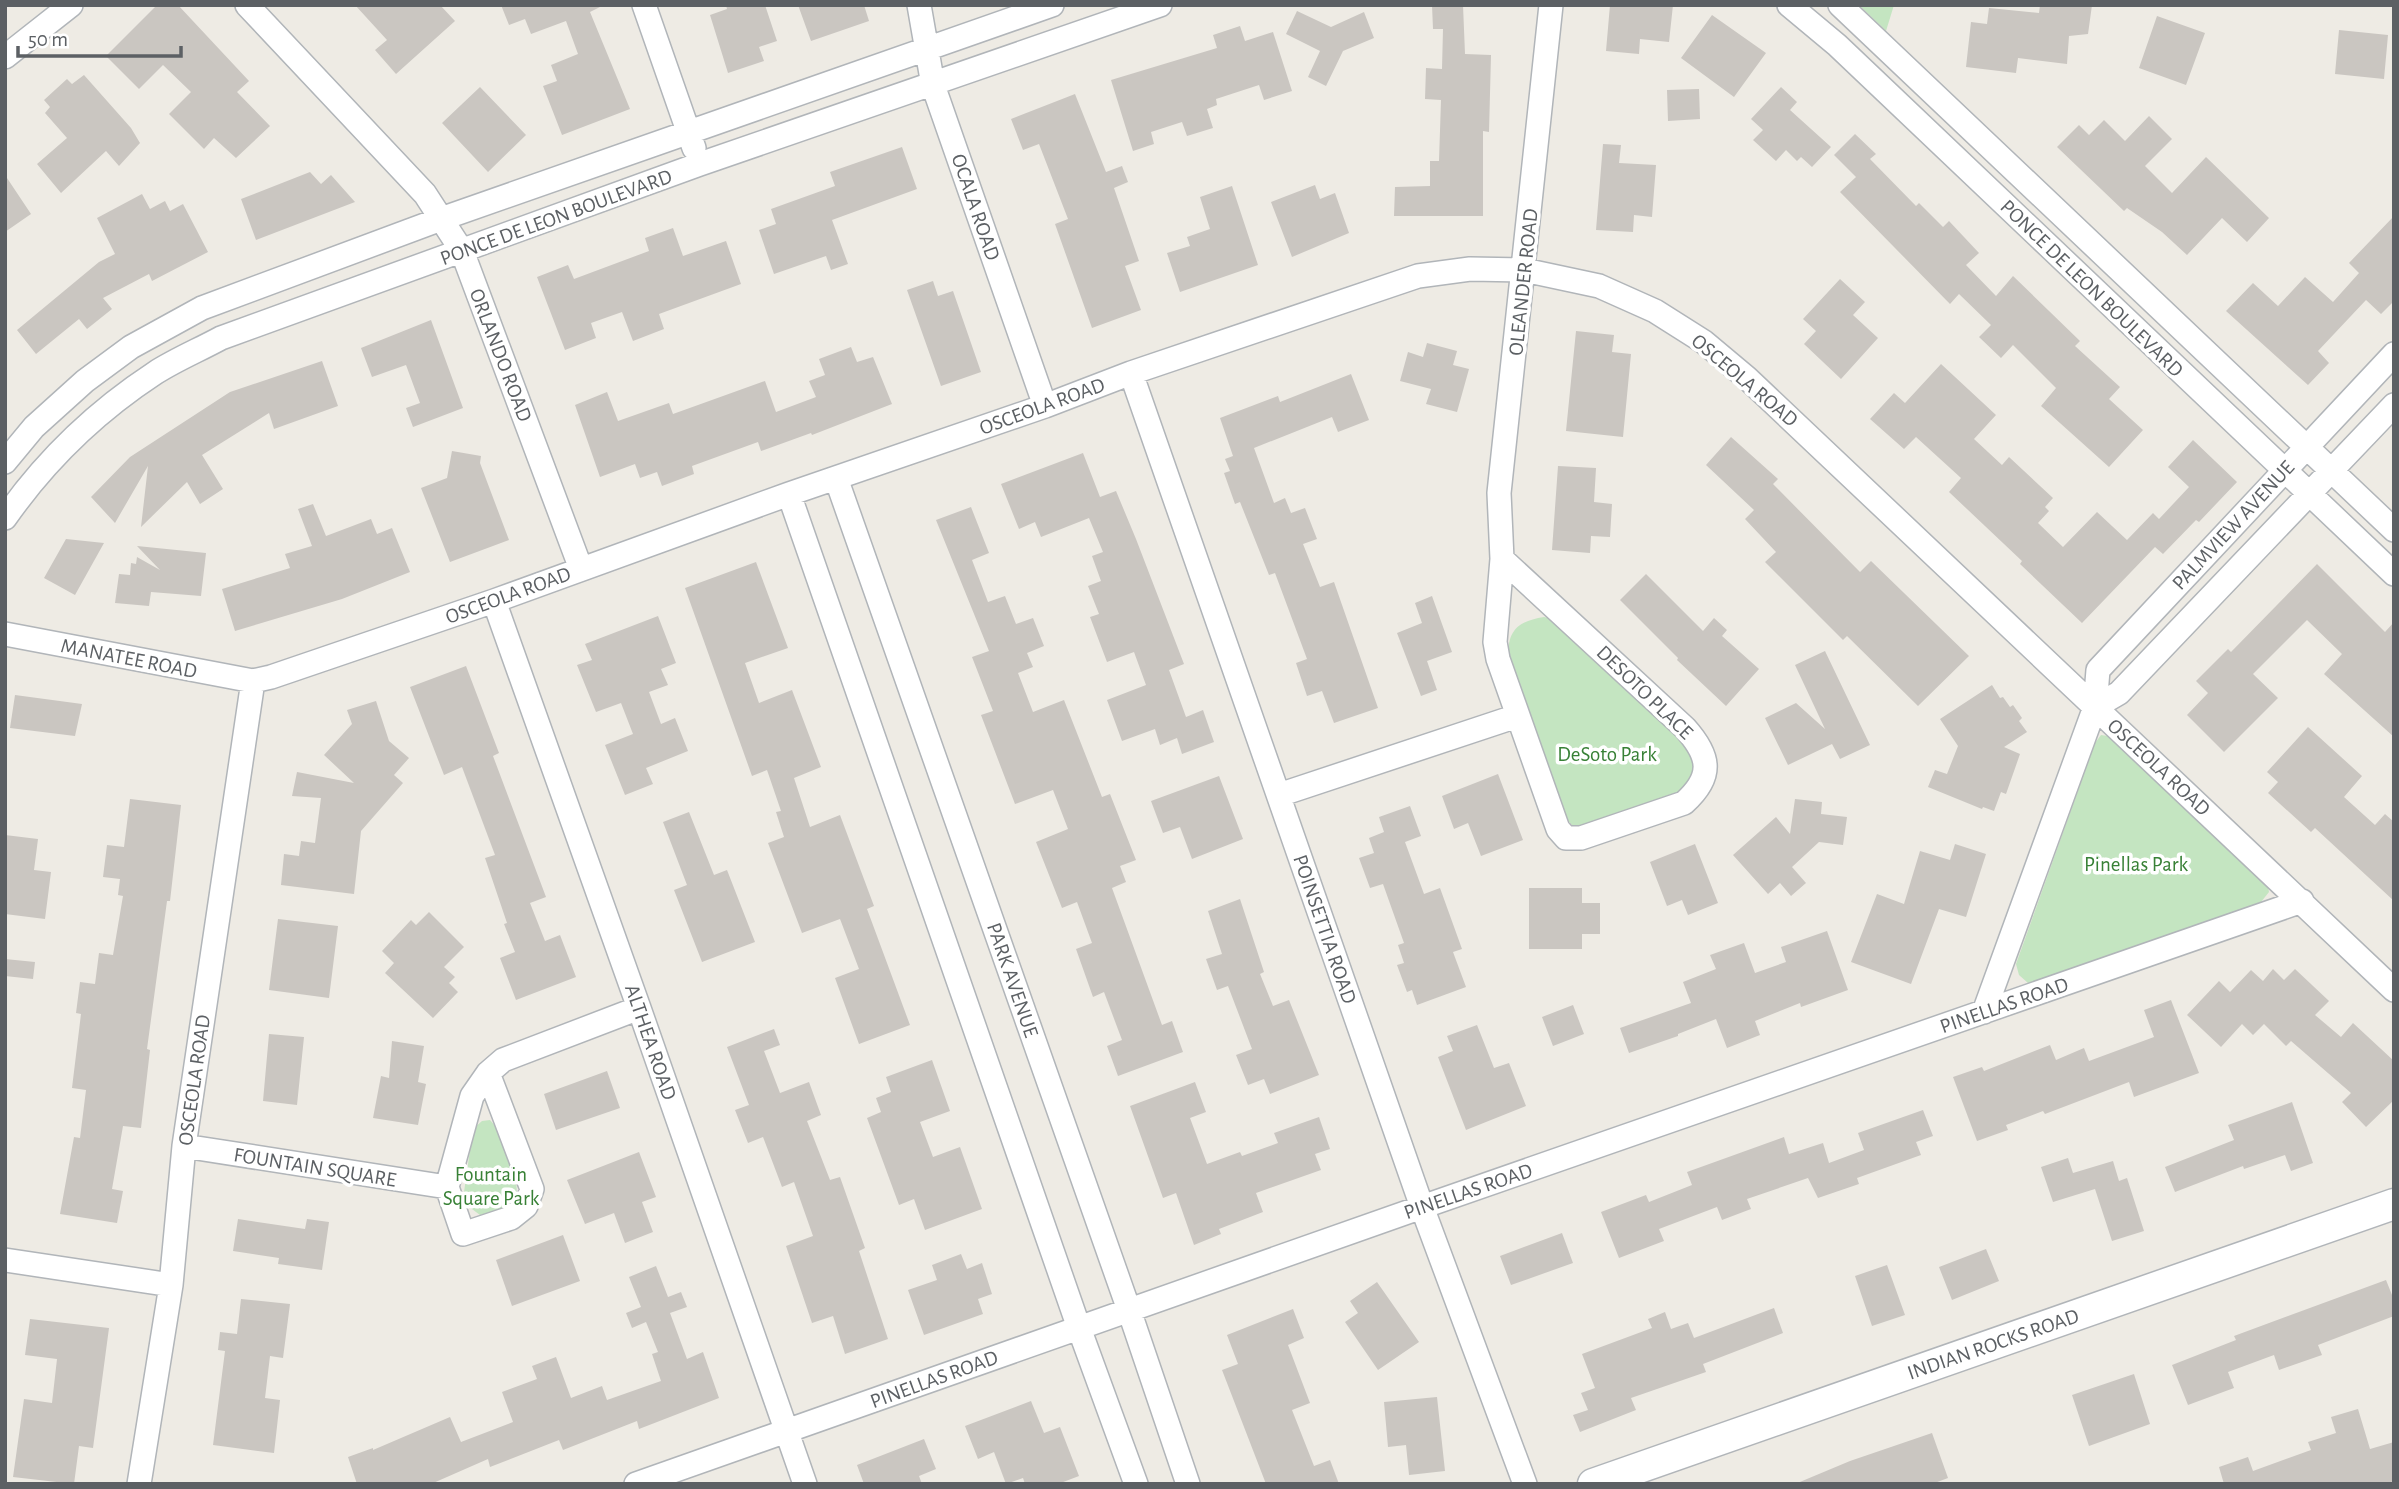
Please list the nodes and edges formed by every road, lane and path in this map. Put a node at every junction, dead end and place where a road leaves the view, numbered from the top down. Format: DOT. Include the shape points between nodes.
graph roads {
  1 [pos="71,5"];
  2 [pos="247,5"];
  3 [pos="644,5"];
  4 [pos="919,5"];
  5 [pos="1052,5"];
  6 [pos="1160,5"];
  7 [pos="1551,5"];
  8 [pos="1788,5"];
  9 [pos="1840,5"];
  10 [pos="927,50"];
  11 [pos="5,57"];
  12 [pos="933,85"];
  13 [pos="689,133"];
  14 [pos="700,164"];
  15 [pos="441,219"];
  16 [pos="462,251"];
  17 [pos="1524,270"];
  18 [pos="2394,354"];
  19 [pos="1131,373"];
  20 [pos="2394,405"];
  21 [pos="1045,406"];
  22 [pos="2306,447"];
  23 [pos="5,462"];
  24 [pos="2284,471"];
  25 [pos="2331,471"];
  26 [pos="836,478"];
  27 [pos="789,494"];
  28 [pos="2309,494"];
  29 [pos="5,518"];
  30 [pos="2394,530"];
  31 [pos="1502,559"];
  32 [pos="581,569"];
  33 [pos="2394,575"];
  34 [pos="494,601"];
  35 [pos="5,634"];
  36 [pos="253,681"];
  37 [pos="2095,706"];
  38 [pos="1517,716"];
  39 [pos="1279,795"];
  40 [pos="2302,901"];
  41 [pos="2394,990"];
  42 [pos="639,1008"];
  43 [pos="1984,1012"];
  44 [pos="488,1073"];
  45 [pos="184,1146"];
  46 [pos="447,1187"];
  47 [pos="2394,1204"];
  48 [pos="1422,1207"];
  49 [pos="5,1260"];
  50 [pos="171,1285"];
  51 [pos="1129,1310"];
  52 [pos="1079,1328"];
  53 [pos="786,1432"];
  54 [pos="139,1484"];
  55 [pos="636,1484"];
  56 [pos="805,1484"];
  57 [pos="1136,1484"];
  58 [pos="1188,1484"];
  59 [pos="1525,1484"];
  60 [pos="1593,1484"];
  1 -- 11 [label="street"];
  2 -- 15 [label="street, ORLANDO ROAD" via="425,194"];
  3 -- 13 [label="street"];
  4 -- 10 [label="street, OCALA ROAD"];
  5 -- 10 [label="street, PONCE DE LEON BOULEVARD"];
  6 -- 12 [label="street, PONCE DE LEON BOULEVARD"];
  7 -- 17 [label="street, OLEANDER ROAD"];
  8 -- 24 [label="street, PONCE DE LEON BOULEVARD" via="1837,46"];
  9 -- 22 [label="street, PONCE DE LEON BOULEVARD"];
  10 -- 12 [label="street, OCALA ROAD"];
  10 -- 13 [label="street, PONCE DE LEON BOULEVARD"];
  12 -- 14 [label="street, PONCE DE LEON BOULEVARD"];
  12 -- 21 [label="street, OCALA ROAD"];
  13 -- 14 [label="street"];
  13 -- 15 [label="street, PONCE DE LEON BOULEVARD"];
  14 -- 16 [label="street, PONCE DE LEON BOULEVARD"];
  15 -- 16 [label="street, ORLANDO ROAD"];
  15 -- 23 [label="street, PONCE DE LEON BOULEVARD" via="202,308 166,327 85,381 34,427"];
  16 -- 29 [label="street, PONCE DE LEON BOULEVARD" via="221,338 156,372 102,412 46,465"];
  16 -- 32 [label="street, ORLANDO ROAD"];
  17 -- 19 [label="street, OSCEOLA ROAD" via="1470,269 1418,276"];
  17 -- 31 [label="street, OLEANDER ROAD" via="1499,493"];
  17 -- 37 [label="street, OSCEOLA ROAD" via="1599,286 1655,311 1704,342 1748,378"];
  18 -- 22 [label="street, PALMVIEW AVENUE"];
  19 -- 21 [label="street, OSCEOLA ROAD"];
  19 -- 39 [label="street, POINSETTIA ROAD"];
  20 -- 25 [label="street, PALMVIEW AVENUE"];
  21 -- 26 [label="street, OSCEOLA ROAD"];
  22 -- 24 [label="street, PALMVIEW AVENUE"];
  22 -- 25 [label="street, PONCE DE LEON BOULEVARD"];
  24 -- 28 [label="street, PONCE DE LEON BOULEVARD"];
  24 -- 37 [label="street, PALMVIEW AVENUE" via="2098,670"];
  25 -- 28 [label="street, PALMVIEW AVENUE"];
  25 -- 30 [label="street, PONCE DE LEON BOULEVARD"];
  26 -- 27 [label="street, OSCEOLA ROAD"];
  26 -- 51 [label="street, PARK AVENUE"];
  27 -- 32 [label="street, OSCEOLA ROAD"];
  27 -- 52 [label="street"];
  28 -- 33 [label="street, PONCE DE LEON BOULEVARD"];
  28 -- 37 [label="street, PALMVIEW AVENUE" via="2119,693"];
  31 -- 38 [label="street, DESOTO PLACE" via="1494,642"];
  31 -- 38 [label="street, DESOTO PLACE" via="1685,728 1699,744 1705,778 1684,803 1581,838 1566,838 1558,829"];
  32 -- 34 [label="street, OSCEOLA ROAD"];
  34 -- 36 [label="street, OSCEOLA ROAD"];
  34 -- 42 [label="street, ALTHEA ROAD"];
  35 -- 36 [label="street, MANATEE ROAD"];
  36 -- 45 [label="street, OSCEOLA ROAD"];
  37 -- 40 [label="street, OSCEOLA ROAD"];
  37 -- 43 [label="street, PALMVIEW AVENUE"];
  38 -- 39 [label="street"];
  39 -- 48 [label="street, POINSETTIA ROAD"];
  40 -- 41 [label="street, OSCEOLA ROAD"];
  40 -- 43 [label="street, PINELLAS ROAD"];
  42 -- 44 [label="street" via="503,1060"];
  42 -- 53 [label="street, ALTHEA ROAD"];
  43 -- 48 [label="street, PINELLAS ROAD"];
  44 -- 46 [label="street" via="472,1096"];
  44 -- 46 [label="street" via="532,1189 526,1206 511,1218 463,1234"];
  45 -- 46 [label="street, FOUNTAIN SQUARE"];
  45 -- 50 [label="street, OSCEOLA ROAD"];
  47 -- 60 [label="street, INDIAN ROCKS ROAD"];
  48 -- 51 [label="street, PINELLAS ROAD"];
  48 -- 59 [label="street, POINSETTIA ROAD"];
  49 -- 50 [label="street"];
  50 -- 54 [label="street, OSCEOLA ROAD"];
  51 -- 52 [label="street, PINELLAS ROAD"];
  51 -- 58 [label="street, PARK AVENUE"];
  52 -- 53 [label="street, PINELLAS ROAD"];
  52 -- 57 [label="street"];
  53 -- 55 [label="street, PINELLAS ROAD"];
  53 -- 56 [label="street, ALTHEA ROAD"];
}
